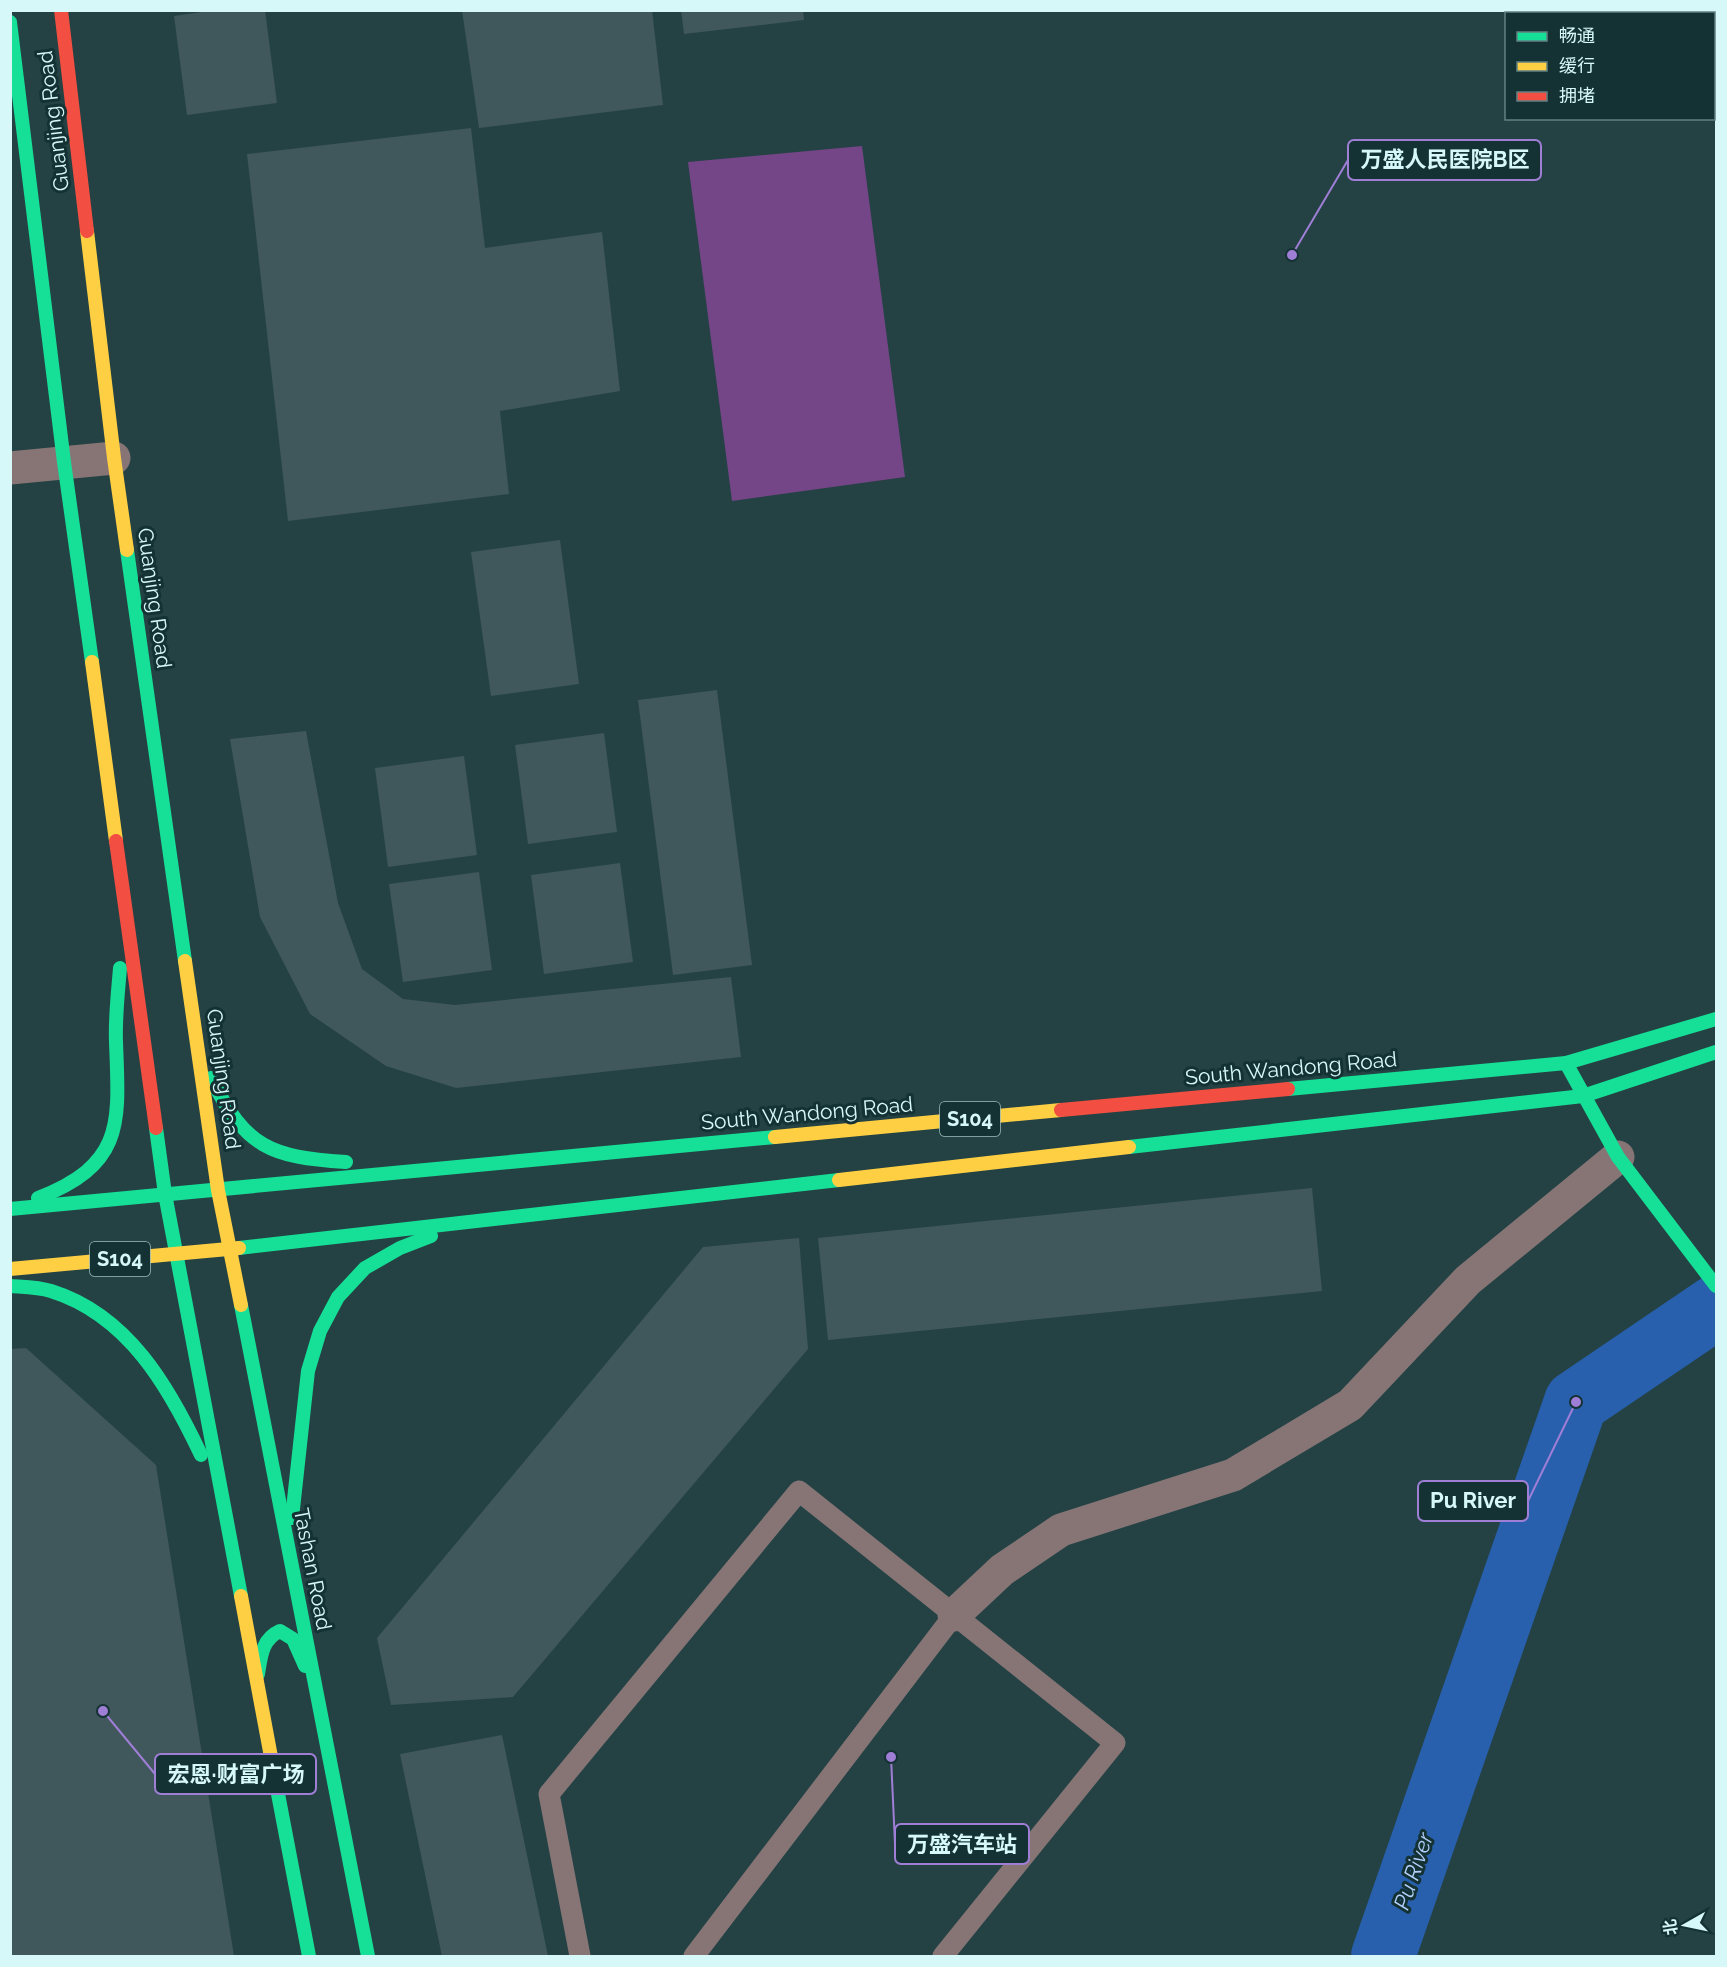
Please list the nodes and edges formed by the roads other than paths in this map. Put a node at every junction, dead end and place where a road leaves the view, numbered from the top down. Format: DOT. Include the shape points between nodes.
graph roads {
  1 [pos="61,10"];
  2 [pos="10,22"];
  3 [pos="114,459"];
  4 [pos="64,462"];
  5 [pos="10,468"];
  6 [pos="125,903"];
  7 [pos="1716,1019"];
  8 [pos="199,1052"];
  9 [pos="1716,1052"];
  10 [pos="1566,1063"];
  11 [pos="1583,1096"];
  12 [pos="1618,1157"];
  13 [pos="456,1167"];
  14 [pos="218,1190"];
  15 [pos="165,1194"];
  16 [pos="10,1208"];
  17 [pos="473,1221"];
  18 [pos="229,1249"];
  19 [pos="176,1254"];
  20 [pos="10,1269"];
  21 [pos="10,1286"];
  22 [pos="1716,1286"];
  23 [pos="224,1506"];
  24 [pos="288,1552"];
  25 [pos="954,1615"];
  26 [pos="257,1678"];
  27 [pos="316,1693"];
  28 [pos="309,1956"];
  29 [pos="368,1956"];
  30 [pos="580,1956"];
  31 [pos="694,1956"];
  32 [pos="943,1956"];
  1 -- 3 [label="main road, Guanjing Road"];
  2 -- 4 [label="main road, Guanjing Road"];
  3 -- 4 [label="street"];
  3 -- 8 [label="main road, Guanjing Road"];
  4 -- 5 [label="street"];
  4 -- 6 [label="main road, Guanjing Road"];
  6 -- 15 [label="main road, Guanjing Road"];
  6 -- 16 [label="main road" via="116,1023 118,1109 110,1139 98,1161 81,1178"];
  7 -- 10 [label="main road, South Wandong Road / S104"];
  8 -- 13 [label="main road" via="238,1126 279,1154 306,1159"];
  8 -- 14 [label="main road, Guanjing Road"];
  9 -- 11 [label="main road, S104"];
  10 -- 11 [label="main road"];
  10 -- 13 [label="main road, South Wandong Road / S104"];
  11 -- 12 [label="main road"];
  11 -- 17 [label="main road, S104"];
  12 -- 22 [label="main road"];
  12 -- 25 [label="street" via="1468,1280 1350,1405 1233,1476 1061,1530 1002,1569"];
  13 -- 14 [label="main road, South Wandong Road / S104"];
  14 -- 15 [label="main road, S104"];
  14 -- 18 [label="main road, Tashan Road"];
  15 -- 16 [label="main road, S104"];
  15 -- 19 [label="main road"];
  17 -- 18 [label="main road, S104"];
  17 -- 24 [label="main road" via="400,1248 365,1268 338,1297 320,1331 308,1371"];
  18 -- 19 [label="main road, S104"];
  18 -- 24 [label="main road, Tashan Road"];
  19 -- 20 [label="main road, S104"];
  19 -- 23 [label="main road"];
  21 -- 23 [label="main road" via="51,1290 88,1307 124,1335 157,1374 183,1416"];
  23 -- 26 [label="main road"];
  24 -- 27 [label="main road, Tashan Road"];
  25 -- 30 [label="lane" via="799,1491 549,1794"];
  25 -- 31 [label="lane"];
  25 -- 32 [label="lane" via="1115,1743"];
  26 -- 27 [label="main road" via="264,1645 280,1630 293,1639"];
  26 -- 28 [label="main road"];
  27 -- 29 [label="main road, Tashan Road"];
}
